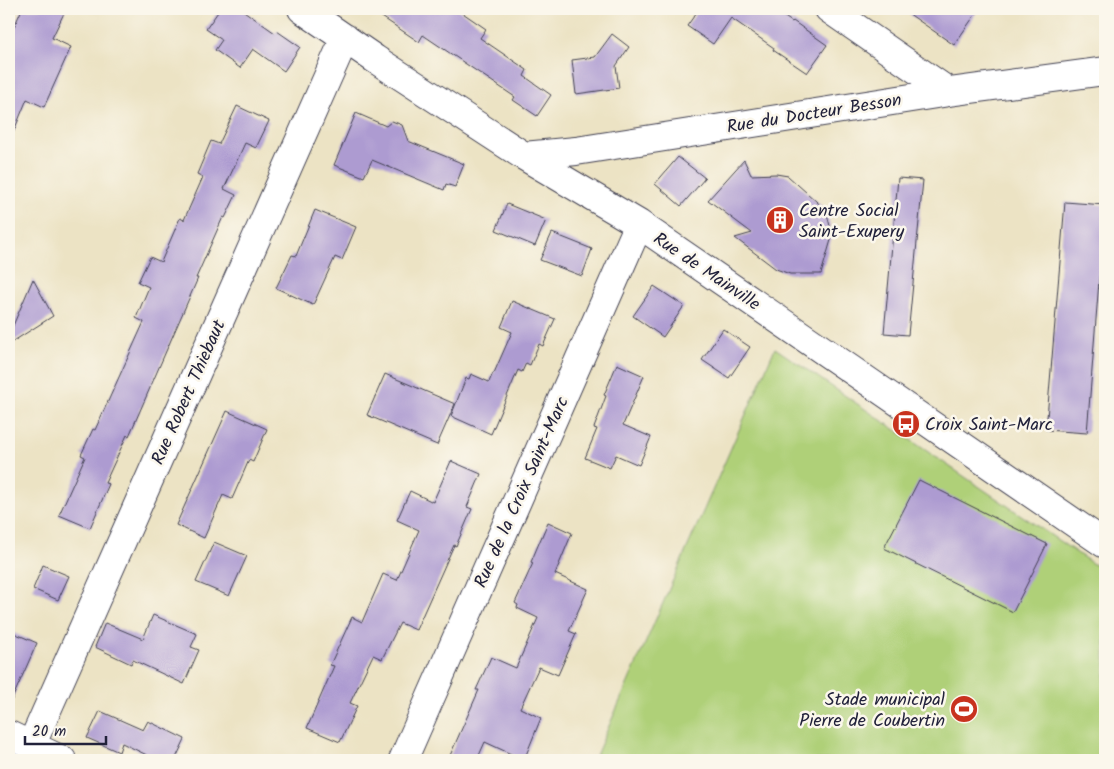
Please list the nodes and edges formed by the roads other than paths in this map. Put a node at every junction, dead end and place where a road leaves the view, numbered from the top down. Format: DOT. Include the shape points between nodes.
graph roads {
  1 [pos="302,9"];
  2 [pos="829,9"];
  3 [pos="344,38"];
  4 [pos="1105,71"];
  5 [pos="949,92"];
  6 [pos="524,156"];
  7 [pos="639,224"];
  8 [pos="1105,544"];
  9 [pos="20,741"];
  10 [pos="62,760"];
  11 [pos="403,760"];
  1 -- 3 [label="street, Rue de Mainville"];
  2 -- 5 [label="street"];
  3 -- 6 [label="street, Rue de Mainville"];
  3 -- 9 [label="street, Rue Robert Thiebaut"];
  4 -- 5 [label="street, Rue du Docteur Besson"];
  5 -- 6 [label="street, Rue du Docteur Besson" via="576,151"];
  6 -- 7 [label="street, Rue de Mainville"];
  7 -- 8 [label="street, Rue de Mainville"];
  7 -- 11 [label="street, Rue de la Croix Saint-Marc"];
  9 -- 10 [label="street"];
}
